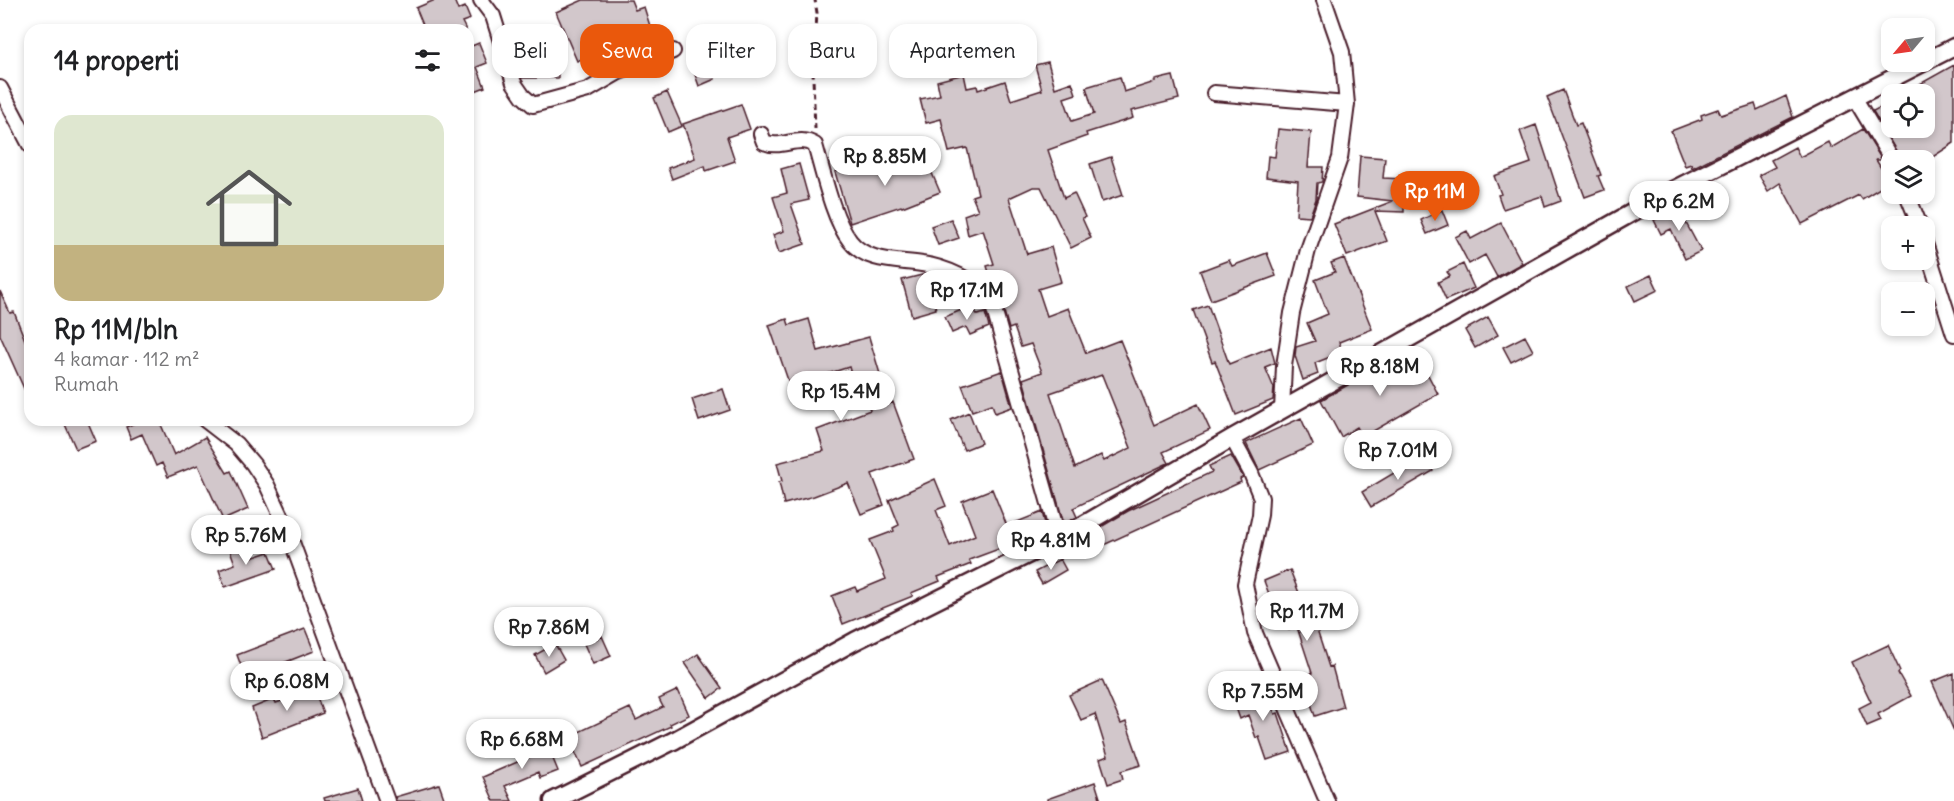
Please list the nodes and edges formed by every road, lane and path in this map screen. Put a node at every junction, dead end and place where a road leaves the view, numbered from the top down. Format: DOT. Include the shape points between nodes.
graph roads {
  1 [pos="481,0"];
  2 [pos="815,0"];
  3 [pos="1324,0"];
  4 [pos="1954,47"];
  5 [pos="609,78"];
  6 [pos="0,88"];
  7 [pos="1214,93"];
  8 [pos="1854,97"];
  9 [pos="1347,104"];
  10 [pos="24,134"];
  11 [pos="761,134"];
  12 [pos="815,145"];
  13 [pos="1886,150"];
  14 [pos="1934,270"];
  15 [pos="1954,334"];
  16 [pos="1282,410"];
  17 [pos="213,426"];
  18 [pos="1232,438"];
  19 [pos="1059,539"];
  20 [pos="387,801"];
  21 [pos="553,801"];
  22 [pos="1327,801"];
  1 -- 5 [label="street" via="493,16 514,83 533,105 588,90"];
  2 -- 12 [label="path"];
  3 -- 9 [label="street" via="1342,52"];
  4 -- 8 [label="street"];
  6 -- 10 [label="street"];
  7 -- 9 [label="street"];
  8 -- 13 [label="street"];
  8 -- 16 [label="street" via="1667,193"];
  9 -- 16 [label="street" via="1340,158 1308,250 1292,313"];
  11 -- 12 [label="street" via="764,142 770,144 800,140"];
  12 -- 19 [label="street" via="836,213 850,242 884,261 924,264 967,280 991,299"];
  14 -- 15 [label="street"];
  16 -- 18 [label="street"];
  17 -- 20 [label="street" via="236,444 267,485 286,526"];
  18 -- 19 [label="street"];
  18 -- 22 [label="street" via="1261,498 1245,584 1255,633"];
  19 -- 21 [label="street" via="855,641 675,740"];
}
